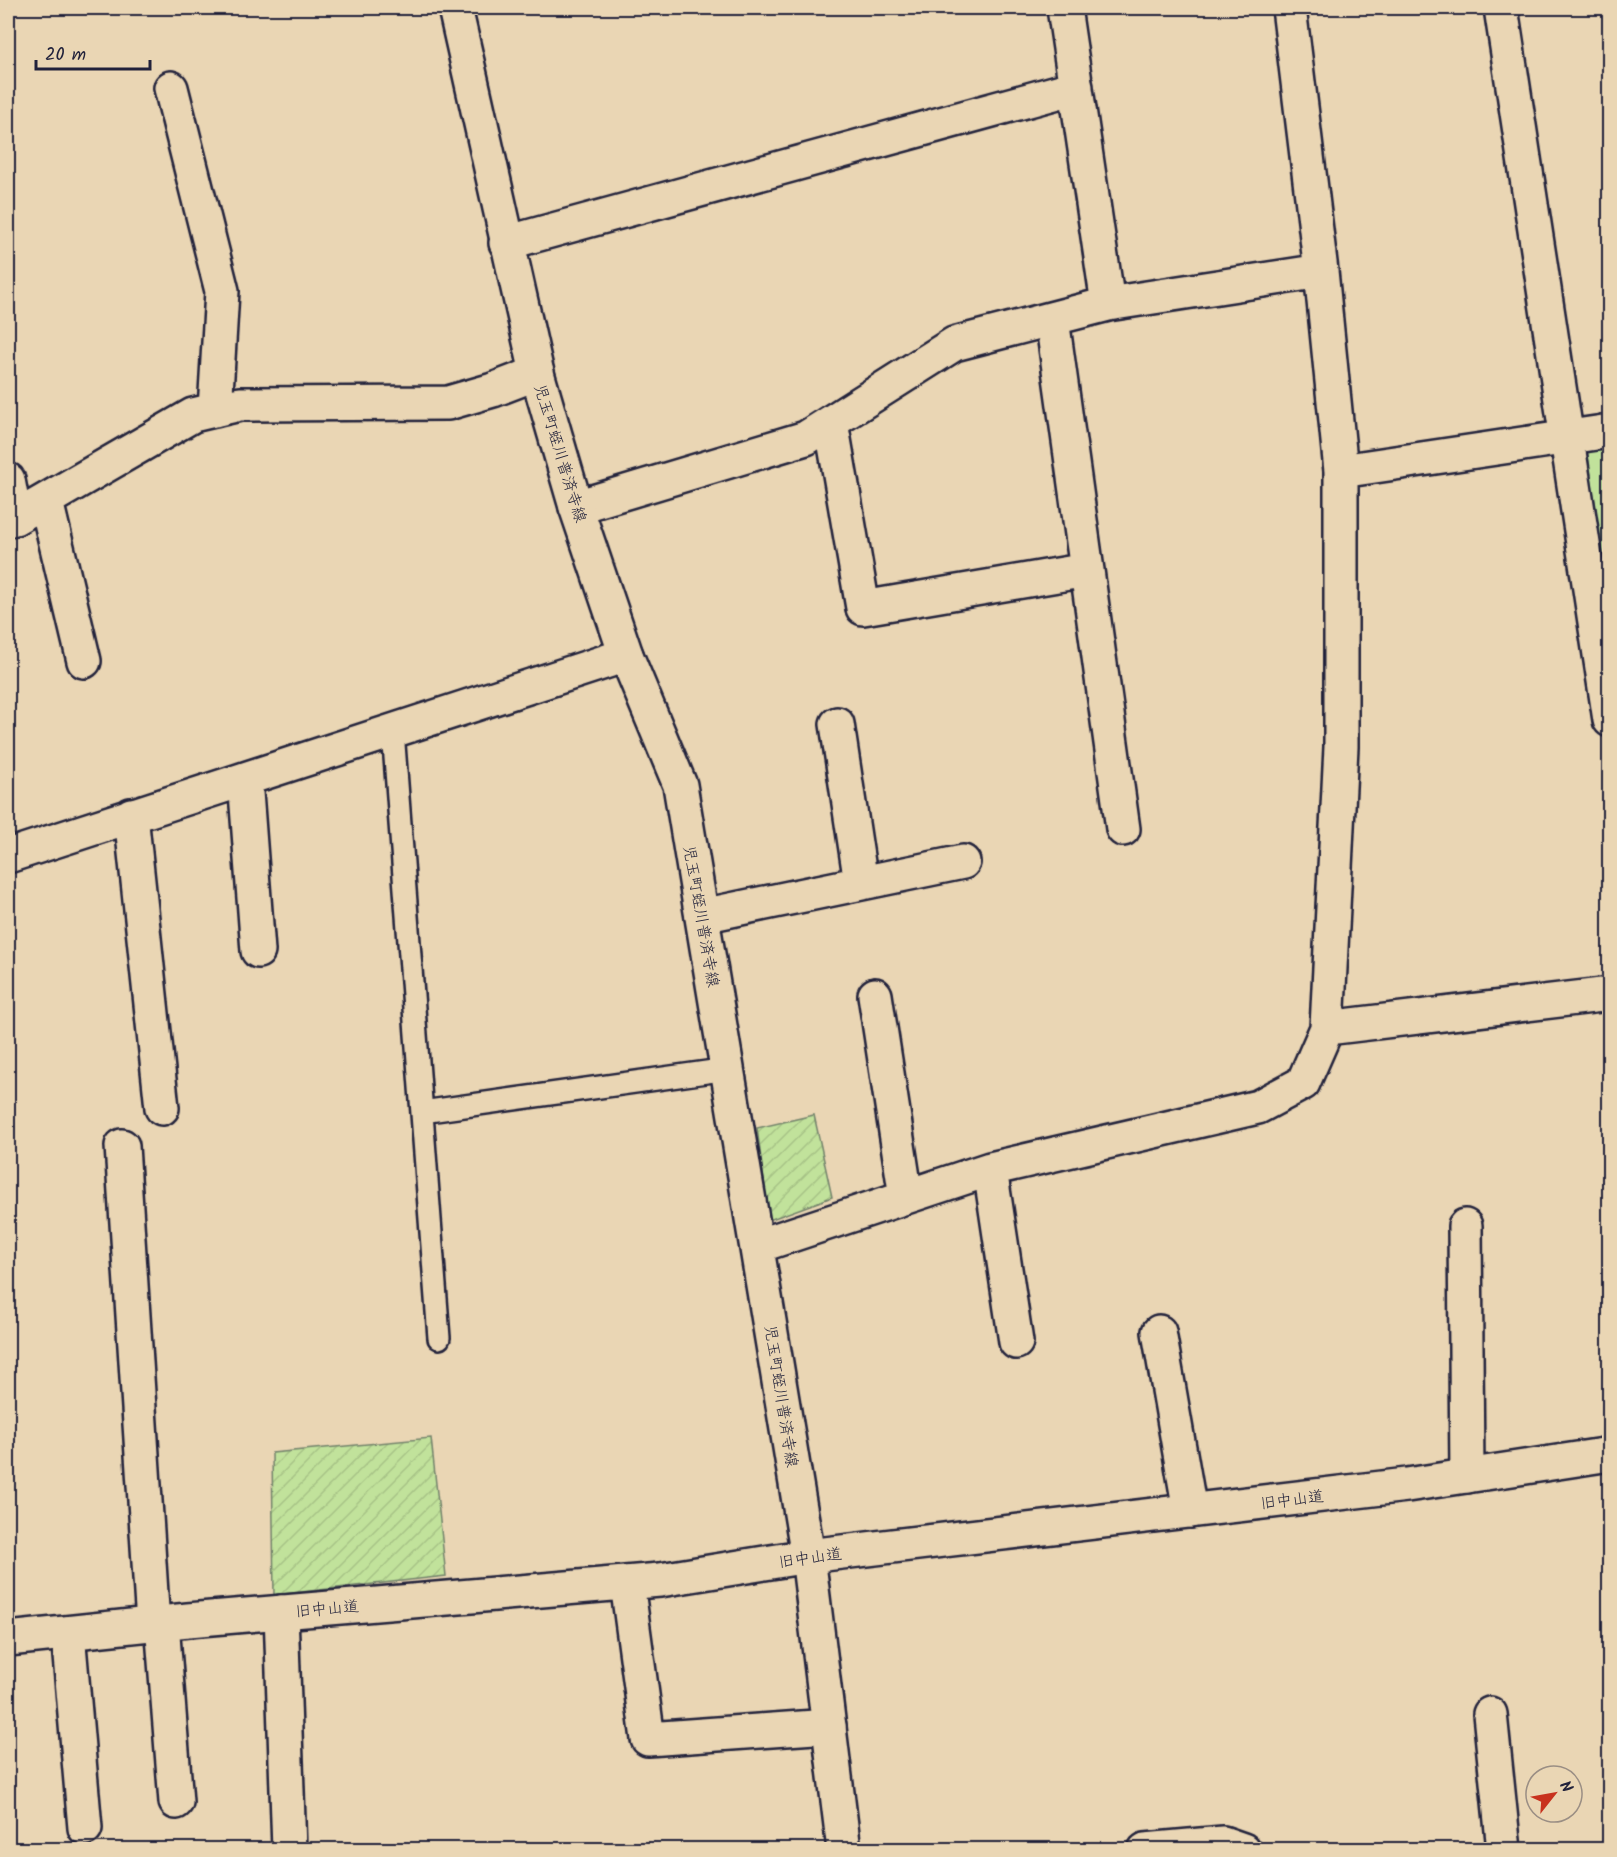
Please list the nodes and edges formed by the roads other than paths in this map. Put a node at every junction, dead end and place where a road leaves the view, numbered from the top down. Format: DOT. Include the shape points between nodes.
graph roads {
  1 [pos="455,8"];
  2 [pos="1064,8"];
  3 [pos="1289,8"];
  4 [pos="1501,8"];
  5 [pos="1076,87"];
  6 [pos="171,88"];
  7 [pos="506,243"];
  8 [pos="1321,271"];
  9 [pos="1108,304"];
  10 [pos="1052,319"];
  11 [pos="537,373"];
  12 [pos="215,410"];
  13 [pos="831,422"];
  14 [pos="1610,431"];
  15 [pos="1566,438"];
  16 [pos="1341,471"];
  17 [pos="8,480"];
  18 [pos="46,501"];
  19 [pos="576,507"];
  20 [pos="11,519"];
  21 [pos="1087,570"];
  22 [pos="626,655"];
  23 [pos="84,661"];
  24 [pos="1610,720"];
  25 [pos="837,724"];
  26 [pos="393,731"];
  27 [pos="245,778"];
  28 [pos="131,815"];
  29 [pos="1123,829"];
  30 [pos="8,856"];
  31 [pos="963,862"];
  32 [pos="861,883"];
  33 [pos="702,916"];
  34 [pos="258,951"];
  35 [pos="1610,994"];
  36 [pos="875,995"];
  37 [pos="1327,1028"];
  38 [pos="728,1069"];
  39 [pos="162,1108"];
  40 [pos="422,1112"];
  41 [pos="122,1146"];
  42 [pos="990,1169"];
  43 [pos="906,1197"];
  44 [pos="1465,1226"];
  45 [pos="758,1246"];
  46 [pos="1159,1332"];
  47 [pos="439,1338"];
  48 [pos="1016,1342"];
  49 [pos="1610,1454"];
  50 [pos="1467,1476"];
  51 [pos="1191,1511"];
  52 [pos="808,1556"];
  53 [pos="627,1583"];
  54 [pos="282,1612"];
  55 [pos="157,1623"];
  56 [pos="68,1633"];
  57 [pos="8,1639"];
  58 [pos="1490,1714"];
  59 [pos="829,1726"];
  60 [pos="176,1802"];
  61 [pos="85,1828"];
  62 [pos="289,1850"];
  63 [pos="844,1850"];
  64 [pos="1145,1850"];
  65 [pos="1243,1850"];
  66 [pos="1504,1850"];
  1 -- 7 [label="street, 児玉町蛭川普済寺線"];
  2 -- 5 [label="street"];
  3 -- 8 [label="street"];
  4 -- 15 [label="street"];
  5 -- 7 [label="street"];
  5 -- 9 [label="street"];
  6 -- 12 [label="street" via="222,291"];
  7 -- 11 [label="street, 児玉町蛭川普済寺線"];
  8 -- 9 [label="street"];
  8 -- 16 [label="street"];
  9 -- 10 [label="street"];
  10 -- 13 [label="street" via="954,344"];
  10 -- 21 [label="street"];
  11 -- 12 [label="street" via="448,403 240,404"];
  11 -- 19 [label="street, 児玉町蛭川普済寺線"];
  12 -- 18 [label="street" via="194,415"];
  13 -- 19 [label="street" via="806,438"];
  13 -- 21 [label="street" via="863,608"];
  14 -- 15 [label="street"];
  15 -- 16 [label="street"];
  15 -- 24 [label="street"];
  16 -- 37 [label="street" via="1341,747"];
  17 -- 20 [label="street"];
  18 -- 20 [label="street"];
  18 -- 23 [label="street"];
  19 -- 22 [label="street, 児玉町蛭川普済寺線"];
  21 -- 29 [label="street"];
  22 -- 26 [label="street"];
  22 -- 33 [label="street, 児玉町蛭川普済寺線" via="680,785"];
  25 -- 32 [label="street"];
  26 -- 27 [label="street"];
  26 -- 40 [label="lane"];
  27 -- 28 [label="street"];
  27 -- 34 [label="street"];
  28 -- 30 [label="street"];
  28 -- 39 [label="street"];
  31 -- 32 [label="street"];
  32 -- 33 [label="street"];
  33 -- 38 [label="street, 児玉町蛭川普済寺線"];
  35 -- 37 [label="street"];
  36 -- 43 [label="street"];
  37 -- 42 [label="street" via="1303,1083 1258,1107"];
  38 -- 40 [label="lane"];
  38 -- 45 [label="street, 児玉町蛭川普済寺線"];
  40 -- 47 [label="lane"];
  41 -- 55 [label="street"];
  42 -- 43 [label="street"];
  42 -- 48 [label="street"];
  43 -- 45 [label="street"];
  44 -- 50 [label="street"];
  45 -- 52 [label="street, 児玉町蛭川普済寺線"];
  46 -- 51 [label="street"];
  49 -- 50 [label="street, 旧中山道"];
  50 -- 51 [label="street, 旧中山道"];
  51 -- 52 [label="street, 旧中山道"];
  52 -- 53 [label="street, 旧中山道"];
  52 -- 59 [label="street, 児玉町蛭川普済寺線"];
  53 -- 54 [label="street, 旧中山道"];
  53 -- 59 [label="street" via="648,1739"];
  54 -- 55 [label="street, 旧中山道"];
  54 -- 62 [label="street"];
  55 -- 56 [label="street, 旧中山道"];
  55 -- 60 [label="street"];
  56 -- 57 [label="street, 旧中山道"];
  56 -- 61 [label="street"];
  58 -- 66 [label="street"];
  59 -- 63 [label="street, 児玉町蛭川普済寺線"];
  64 -- 65 [label="street" via="1223,1843"];
}
